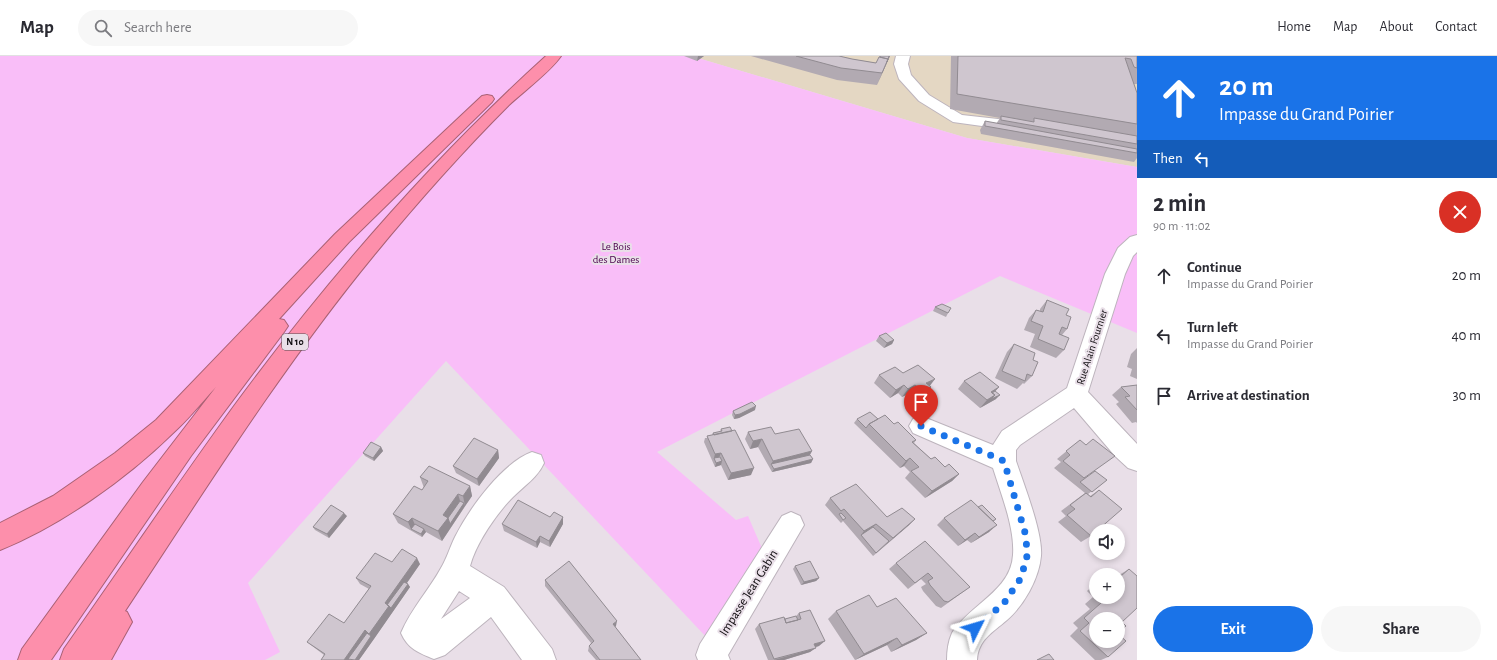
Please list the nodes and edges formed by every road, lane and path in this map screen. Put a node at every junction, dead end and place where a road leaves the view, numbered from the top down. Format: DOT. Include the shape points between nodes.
graph roads {
  1 [pos="536,56"];
  2 [pos="554,56"];
  3 [pos="904,56"];
  4 [pos="1043,130"];
  5 [pos="405,179"];
  6 [pos="1137,241"];
  7 [pos="1076,394"];
  8 [pos="242,414"];
  9 [pos="921,426"];
  10 [pos="1137,460"];
  11 [pos="1004,461"];
  12 [pos="532,463"];
  13 [pos="791,525"];
  14 [pos="0,537"];
  15 [pos="455,572"];
  16 [pos="494,597"];
  17 [pos="33,660"];
  18 [pos="75,660"];
  19 [pos="94,660"];
  20 [pos="541,660"];
  21 [pos="715,660"];
  22 [pos="962,660"];
  1 -- 5 [label="highway, N 10" via="474,111"];
  2 -- 8 [label="highway, N 10" via="504,102 451,157 367,251"];
  3 -- 4 [label="street" via="901,64 904,76 924,98 958,119"];
  5 -- 14 [label="highway" via="342,238 164,427 124,461 62,505"];
  5 -- 17 [label="highway, N 10" via="323,269 241,370"];
  6 -- 7 [label="street, Rue Alain Fournier" via="1126,253 1115,274"];
  7 -- 10 [label="street, Rue Alain Fournier"];
  7 -- 11 [label="street" via="1011,438 1004,448"];
  8 -- 18 [label="highway, N 10"];
  8 -- 19 [label="highway"];
  9 -- 11 [label="street"];
  11 -- 22 [label="street" via="1026,536 1027,556 1021,578 1004,603 975,628 963,644"];
  12 -- 15 [label="street" via="497,497 460,552"];
  13 -- 21 [label="street, Impasse Jean Gabin" via="711,655"];
  15 -- 16 [label="street"];
  15 -- 16 [label="street" via="416,633 434,644"];
  16 -- 20 [label="street"];
}
